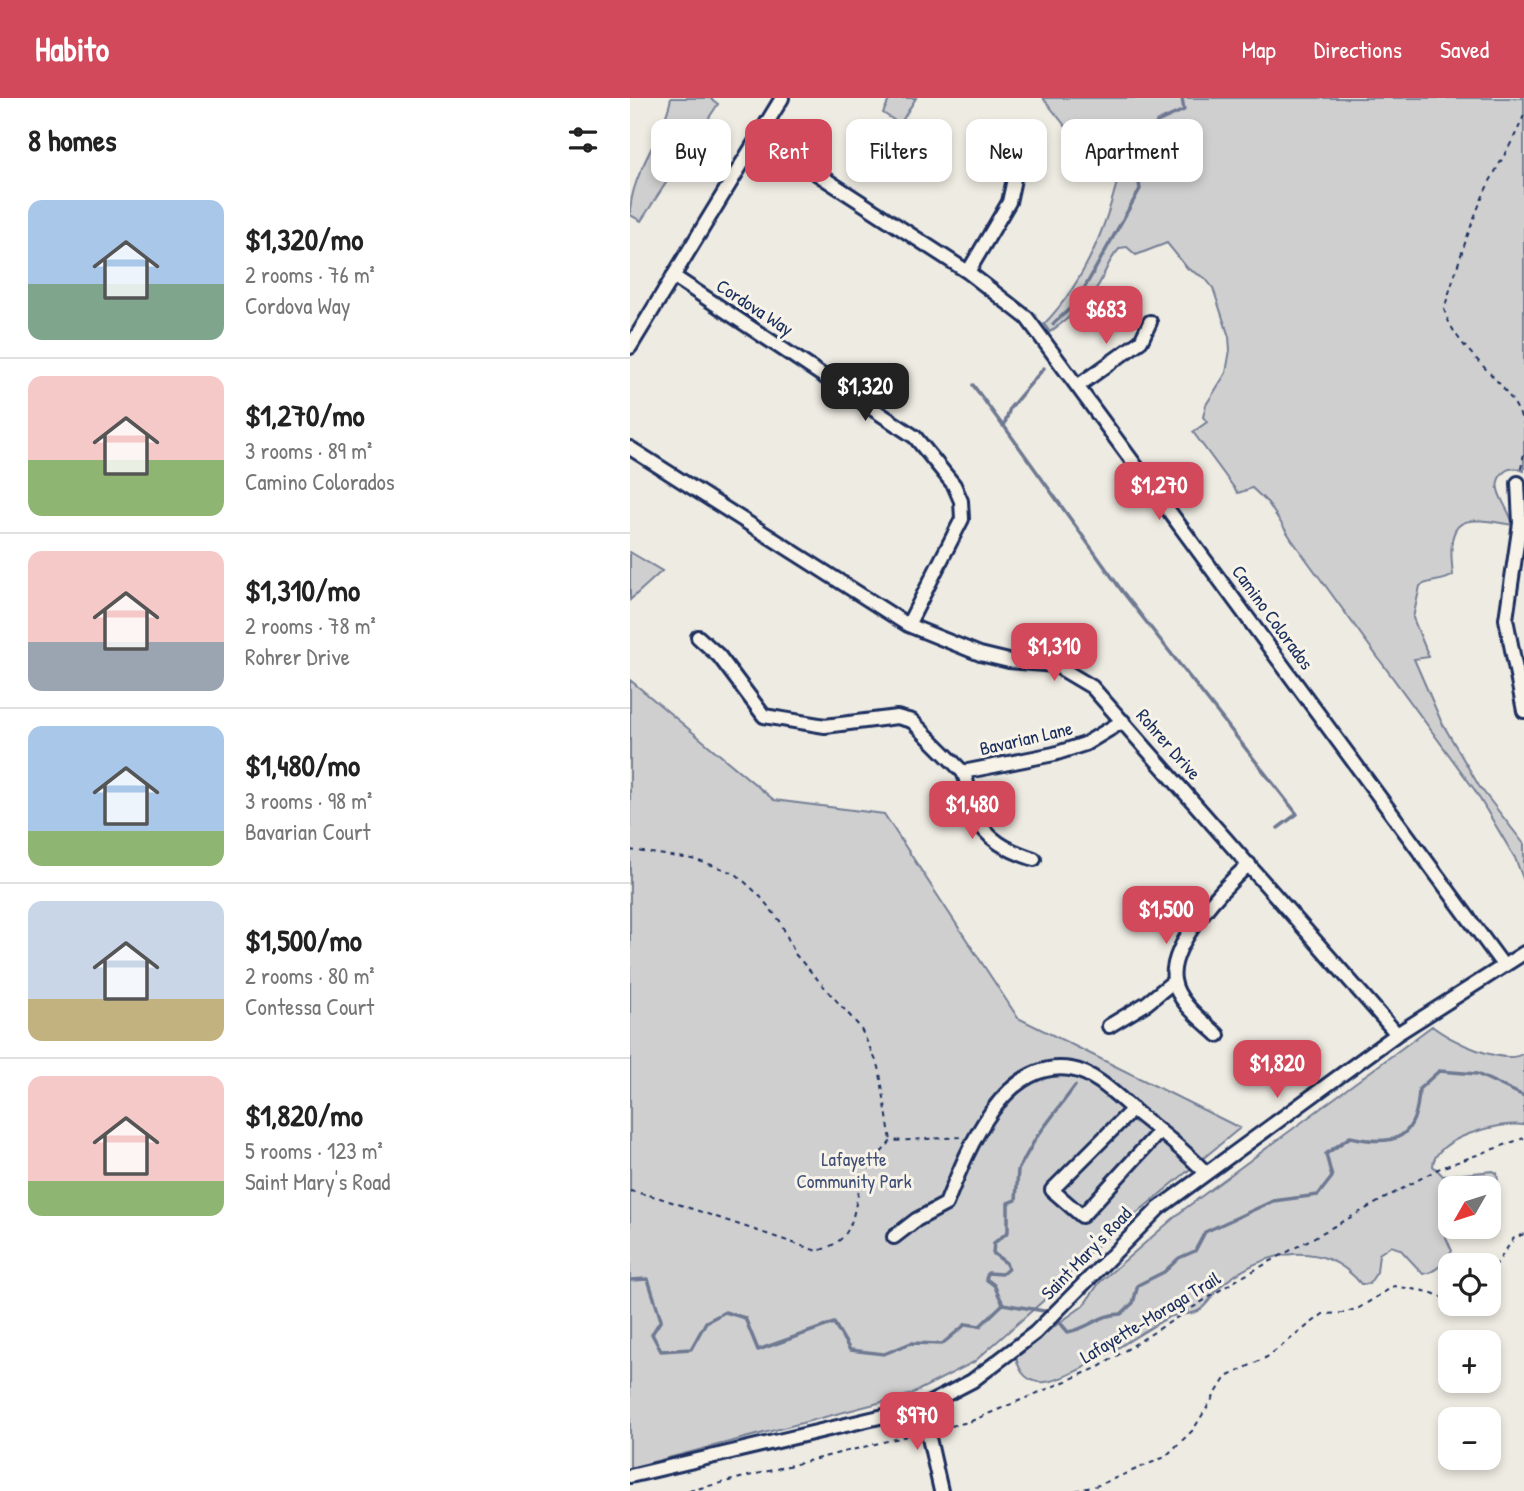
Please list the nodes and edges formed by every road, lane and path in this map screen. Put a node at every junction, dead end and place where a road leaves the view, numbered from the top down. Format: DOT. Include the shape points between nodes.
graph roads {
  1 [pos="782,98"];
  2 [pos="1524,115"];
  3 [pos="769,119"];
  4 [pos="745,159"];
  5 [pos="830,182"];
  6 [pos="1013,182"];
  7 [pos="968,272"];
  8 [pos="673,276"];
  9 [pos="1150,322"];
  10 [pos="630,347"];
  11 [pos="1079,385"];
  12 [pos="1524,425"];
  13 [pos="630,448"];
  14 [pos="1524,453"];
  15 [pos="1518,483"];
  16 [pos="908,625"];
  17 [pos="698,637"];
  18 [pos="1524,711"];
  19 [pos="1123,721"];
  20 [pos="963,772"];
  21 [pos="630,850"];
  22 [pos="1034,859"];
  23 [pos="1249,864"];
  24 [pos="1524,953"];
  25 [pos="1503,965"];
  26 [pos="1174,981"];
  27 [pos="1110,1026"];
  28 [pos="1397,1034"];
  29 [pos="1218,1035"];
  30 [pos="1133,1109"];
  31 [pos="1160,1131"];
  32 [pos="977,1136"];
  33 [pos="1524,1138"];
  34 [pos="891,1140"];
  35 [pos="1206,1173"];
  36 [pos="630,1191"];
  37 [pos="1524,1234"];
  38 [pos="894,1237"];
  39 [pos="1501,1257"];
  40 [pos="1438,1295"];
  41 [pos="922,1407"];
  42 [pos="928,1430"];
  43 [pos="630,1476"];
  44 [pos="689,1491"];
  45 [pos="941,1491"];
  46 [pos="1075,1491"];
  1 -- 3 [label="street"];
  2 -- 12 [label="path" via="1467,236 1444,309 1460,339 1502,383"];
  4 -- 8 [label="street"];
  5 -- 7 [label="street, Camino Colorados"];
  6 -- 7 [label="street" via="1009,202"];
  7 -- 11 [label="street, Camino Colorados" via="1027,318"];
  8 -- 10 [label="street"];
  8 -- 16 [label="street, Cordova Way" via="902,427 942,467 961,501 962,519"];
  9 -- 11 [label="street" via="1141,341"];
  11 -- 25 [label="street, Camino Colorados"];
  13 -- 16 [label="street, Rohrer Drive"];
  14 -- 15 [label="path"];
  15 -- 18 [label="street" via="1520,523 1506,619"];
  16 -- 19 [label="street, Rohrer Drive" via="980,654 1055,665 1073,673"];
  17 -- 20 [label="street, Bavarian Lane" via="719,656 764,716 825,726 897,717 912,721"];
  19 -- 20 [label="street, Bavarian Lane" via="1085,744 1054,754"];
  19 -- 23 [label="street, Rohrer Drive"];
  20 -- 22 [label="street" via="974,814 988,835 1008,851"];
  21 -- 34 [label="path" via="715,866 736,874 759,895 780,921 795,954 860,1027 879,1067"];
  23 -- 26 [label="street" via="1203,911 1175,965"];
  23 -- 28 [label="street, Rohrer Drive"];
  24 -- 25 [label="street, Saint Mary's Road"];
  25 -- 28 [label="street, Saint Mary's Road"];
  26 -- 27 [label="street"];
  26 -- 29 [label="street" via="1182,998"];
  28 -- 35 [label="street, Saint Mary's Road"];
  30 -- 31 [label="street"];
  30 -- 31 [label="street" via="1052,1190 1082,1216"];
  30 -- 32 [label="street" via="1102,1083 1072,1069 1041,1070 1017,1084 998,1103"];
  31 -- 35 [label="street"];
  32 -- 34 [label="path"];
  32 -- 38 [label="street" via="946,1204"];
  33 -- 42 [label="path, Lafayette-Moraga Trail" via="1427,1175 1233,1282 1099,1367 969,1422"];
  34 -- 36 [label="path" via="865,1174 843,1240 817,1251"];
  35 -- 41 [label="street, Saint Mary's Road" via="1140,1223 1035,1333 972,1381"];
  37 -- 39 [label="path" via="1514,1238"];
  40 -- 46 [label="path" via="1394,1286 1359,1308 1323,1314 1267,1357 1226,1377 1193,1430 1166,1457"];
  41 -- 42 [label="street"];
  41 -- 43 [label="street, Saint Mary's Road"];
  42 -- 44 [label="path, Lafayette-Moraga Trail"];
  42 -- 45 [label="street"];
}
